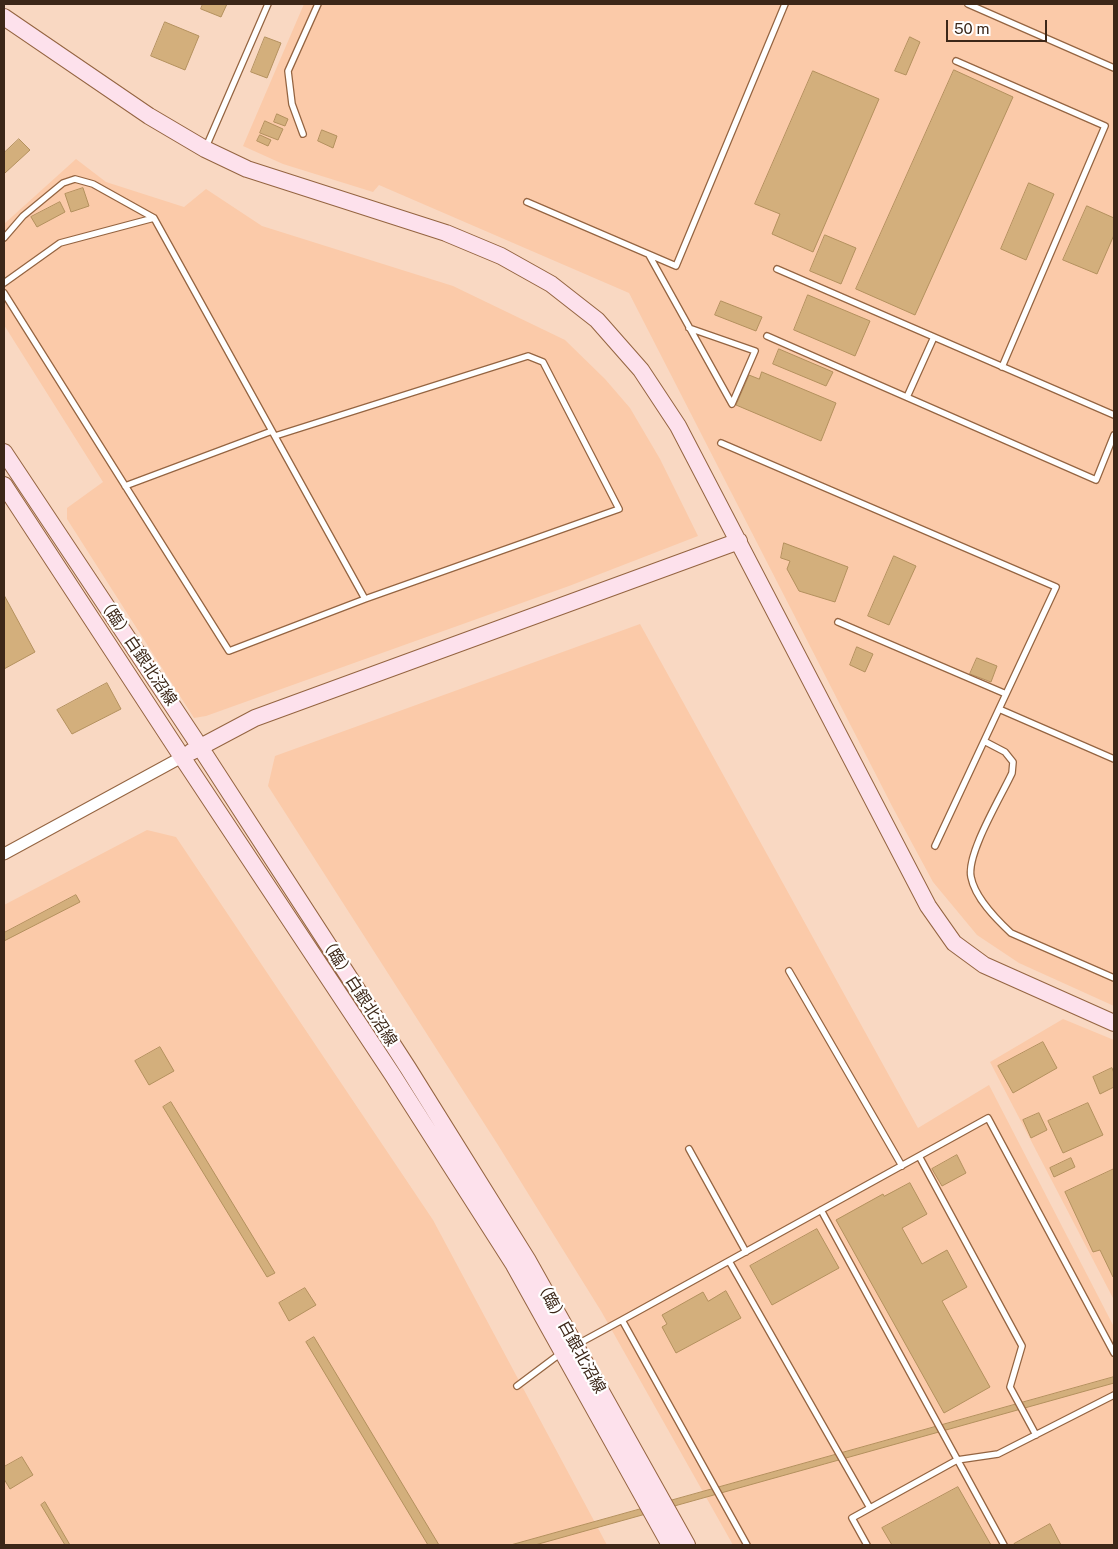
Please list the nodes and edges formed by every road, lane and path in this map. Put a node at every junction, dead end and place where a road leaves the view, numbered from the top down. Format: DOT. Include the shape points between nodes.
graph roads {
  1 [pos="268,4"];
  2 [pos="318,4"];
  3 [pos="785,4"];
  4 [pos="968,4"];
  5 [pos="4,17"];
  6 [pos="956,61"];
  7 [pos="1114,68"];
  8 [pos="304,134"];
  9 [pos="205,149"];
  10 [pos="528,202"];
  11 [pos="154,218"];
  12 [pos="4,238"];
  13 [pos="649,255"];
  14 [pos="777,269"];
  15 [pos="4,283"];
  16 [pos="4,294"];
  17 [pos="689,328"];
  18 [pos="767,336"];
  19 [pos="934,337"];
  20 [pos="1002,367"];
  21 [pos="907,397"];
  22 [pos="1114,415"];
  23 [pos="273,434"];
  24 [pos="1114,435"];
  25 [pos="721,443"];
  26 [pos="4,452"];
  27 [pos="4,485"];
  28 [pos="125,486"];
  29 [pos="739,541"];
  30 [pos="365,599"];
  31 [pos="838,622"];
  32 [pos="1006,694"];
  33 [pos="999,709"];
  34 [pos="984,742"];
  35 [pos="200,747"];
  36 [pos="182,758"];
  37 [pos="1114,758"];
  38 [pos="935,846"];
  39 [pos="4,854"];
  40 [pos="789,970"];
  41 [pos="1114,978"];
  42 [pos="1114,1023"];
  43 [pos="689,1149"];
  44 [pos="919,1156"];
  45 [pos="902,1166"];
  46 [pos="821,1210"];
  47 [pos="746,1252"];
  48 [pos="729,1261"];
  49 [pos="622,1320"];
  50 [pos="569,1349"];
  51 [pos="1114,1353"];
  52 [pos="517,1386"];
  53 [pos="1114,1395"];
  54 [pos="1036,1435"];
  55 [pos="957,1460"];
  56 [pos="870,1508"];
  57 [pos="670,1545"];
  58 [pos="687,1545"];
  59 [pos="747,1545"];
  60 [pos="867,1545"];
  61 [pos="1004,1545"];
  1 -- 9 [label="lane"];
  2 -- 8 [label="lane" via="288,71 292,104"];
  3 -- 13 [label="lane" via="676,266"];
  4 -- 7 [label="lane"];
  5 -- 9 [label="street" via="149,116"];
  6 -- 20 [label="lane" via="1105,126"];
  9 -- 29 [label="street" via="247,169 446,233 501,256 550,284 597,320 641,370 678,426"];
  10 -- 13 [label="lane"];
  11 -- 12 [label="lane" via="93,184 75,179 64,183 23,216"];
  11 -- 15 [label="lane" via="60,244"];
  11 -- 23 [label="lane"];
  13 -- 17 [label="lane"];
  14 -- 19 [label="lane"];
  16 -- 28 [label="lane"];
  17 -- 17 [label="lane" via="694,336 732,404 755,351"];
  18 -- 21 [label="lane"];
  19 -- 20 [label="lane"];
  19 -- 21 [label="lane"];
  20 -- 22 [label="lane"];
  21 -- 24 [label="lane" via="1096,480"];
  23 -- 28 [label="lane"];
  23 -- 30 [label="lane"];
  23 -- 30 [label="lane" via="528,356 543,362 619,509"];
  25 -- 32 [label="lane" via="1056,586"];
  26 -- 35 [label="street, （臨）白銀北沼線"];
  27 -- 36 [label="street, （臨）白銀北沼線"];
  28 -- 30 [label="lane" via="229,650"];
  29 -- 35 [label="street" via="255,718"];
  29 -- 42 [label="street" via="928,906 954,943 984,965"];
  31 -- 32 [label="lane"];
  32 -- 33 [label="lane"];
  33 -- 34 [label="lane"];
  33 -- 37 [label="lane"];
  34 -- 38 [label="lane"];
  34 -- 41 [label="lane" via="1005,752 1013,762 1012,773 973,854 970,876 978,895 1012,933"];
  35 -- 36 [label="street"];
  35 -- 50 [label="street, （臨）白銀北沼線" via="408,1068 527,1259"];
  36 -- 39 [label="street"];
  36 -- 50 [label="street, （臨）白銀北沼線" via="392,1074"];
  40 -- 45 [label="lane"];
  43 -- 47 [label="lane"];
  44 -- 45 [label="lane"];
  44 -- 51 [label="lane" via="988,1118"];
  44 -- 54 [label="lane" via="1022,1346 1010,1387"];
  45 -- 46 [label="lane"];
  46 -- 47 [label="lane"];
  46 -- 55 [label="lane"];
  47 -- 48 [label="lane"];
  48 -- 49 [label="lane"];
  48 -- 56 [label="lane"];
  49 -- 50 [label="lane"];
  49 -- 59 [label="lane"];
  50 -- 52 [label="lane"];
  50 -- 57 [label="street, （臨）白銀北沼線"];
  50 -- 58 [label="street, （臨）白銀北沼線"];
  53 -- 54 [label="lane"];
  54 -- 55 [label="lane" via="998,1454"];
  55 -- 56 [label="lane"];
  55 -- 61 [label="lane"];
  56 -- 60 [label="lane" via="852,1518"];
}
